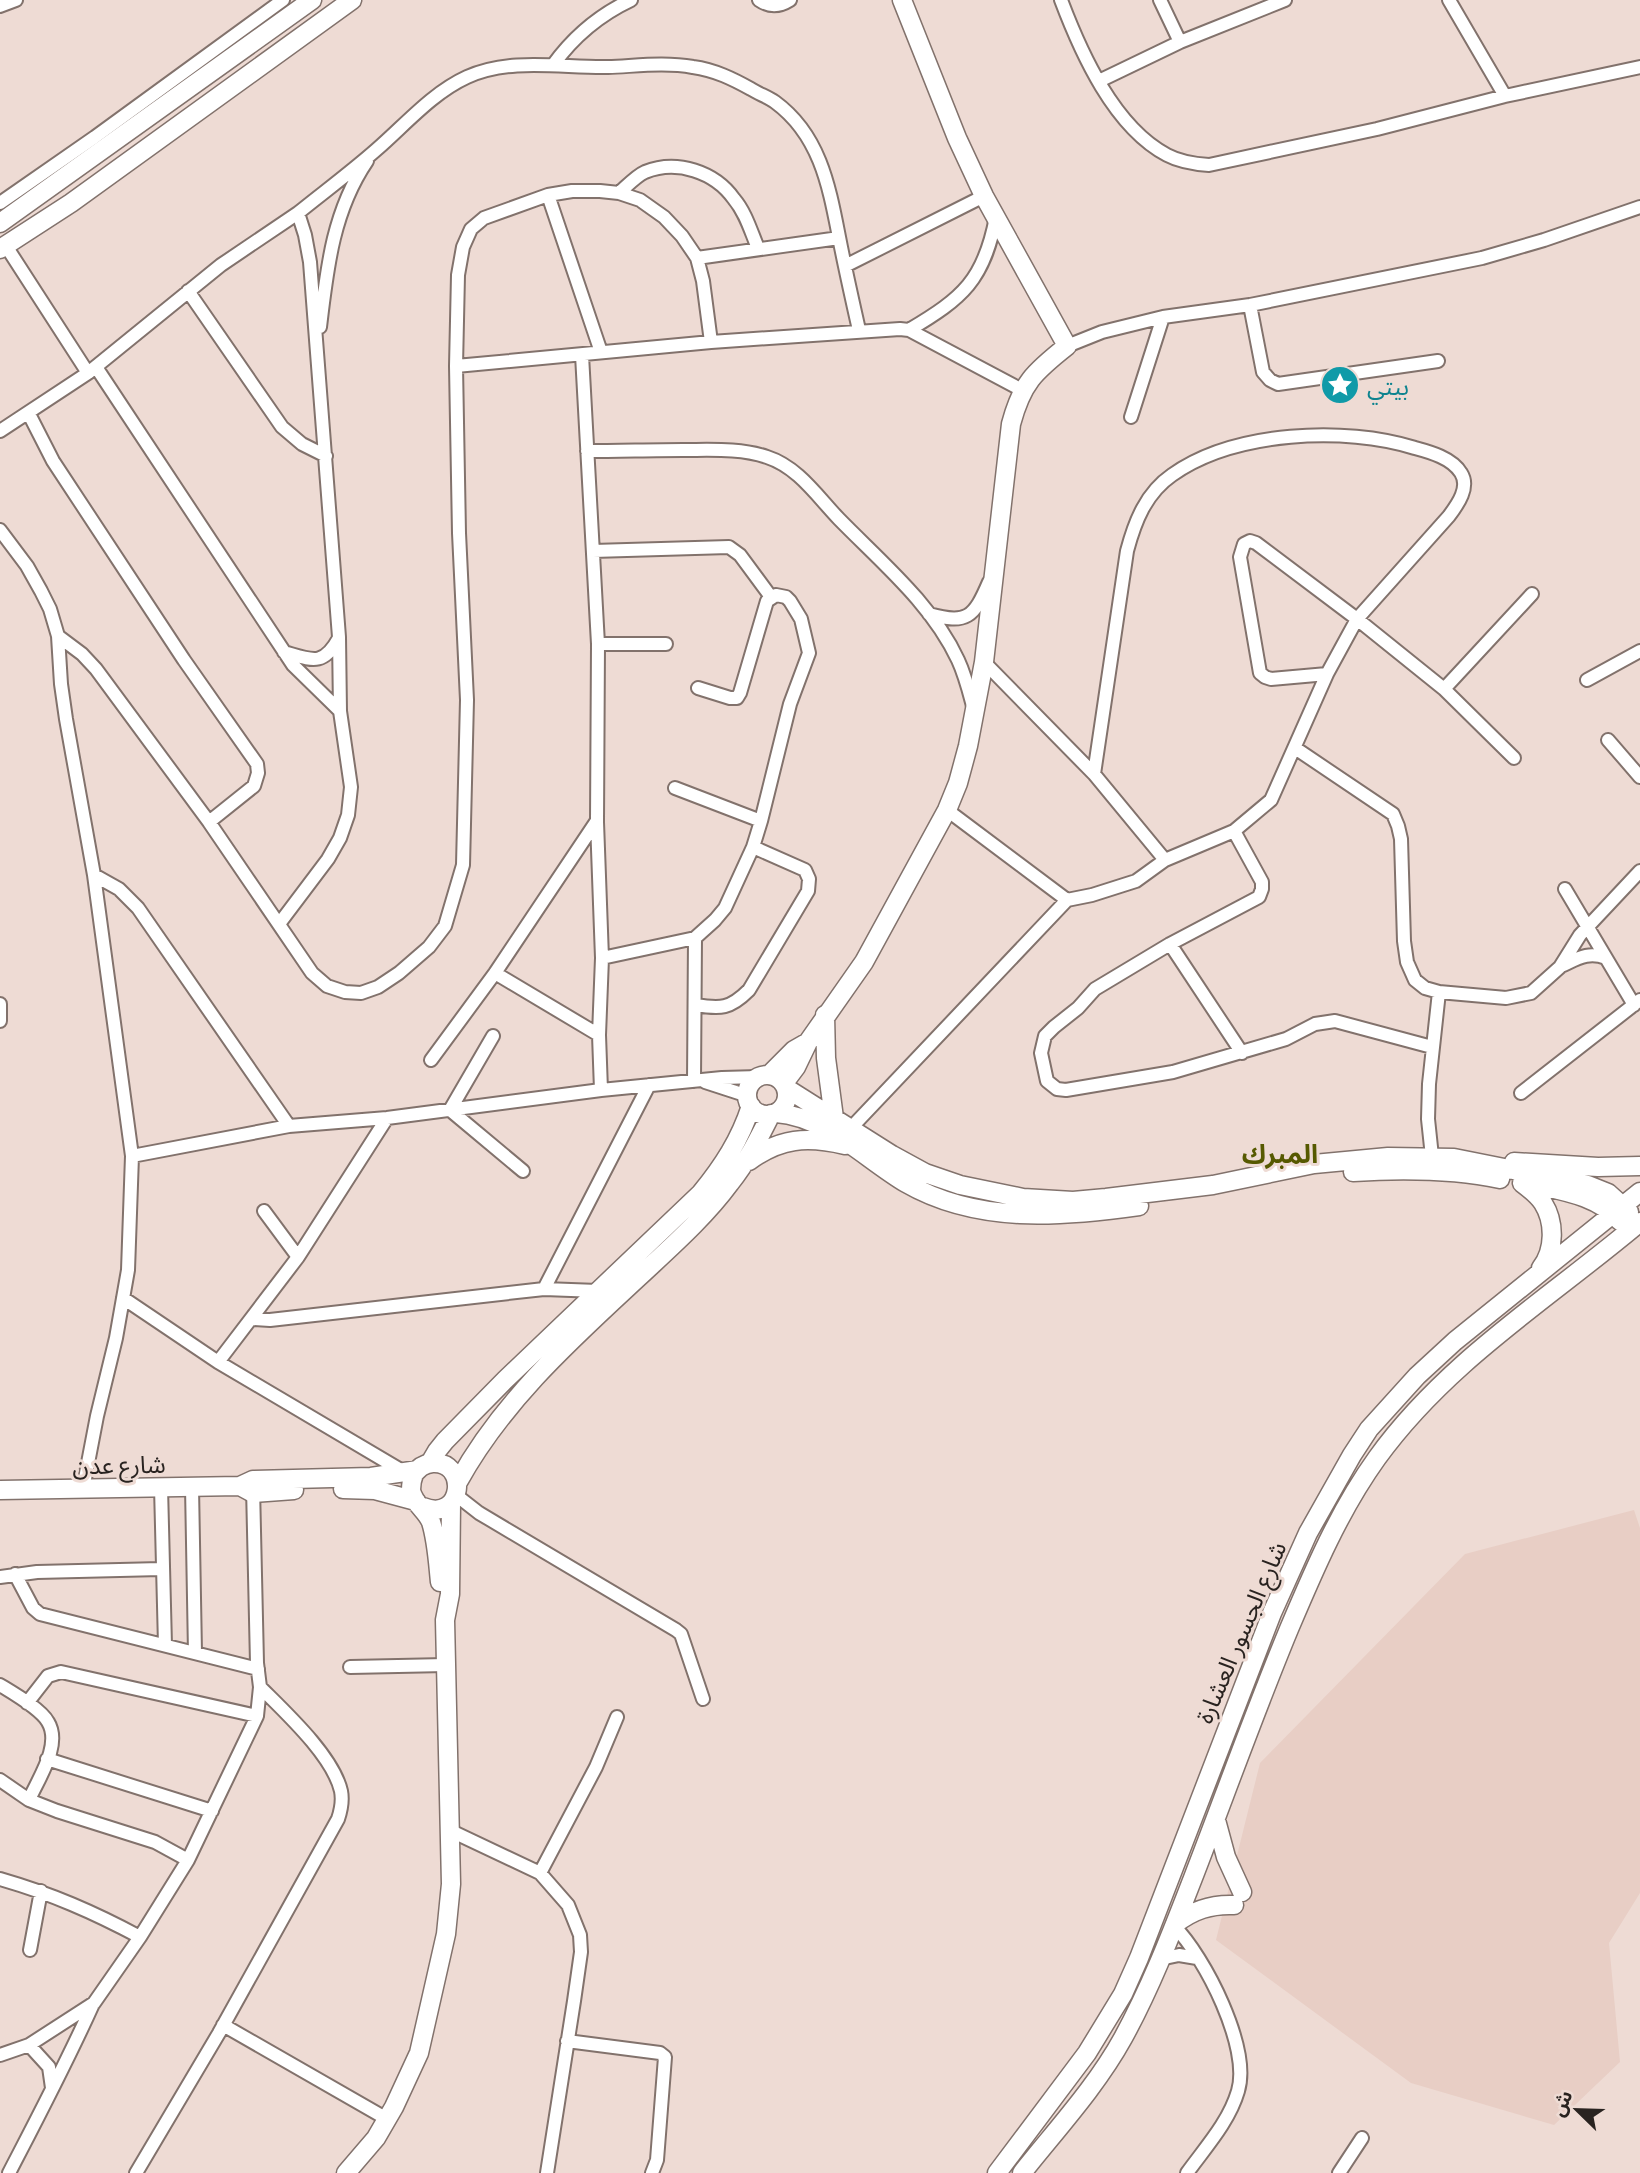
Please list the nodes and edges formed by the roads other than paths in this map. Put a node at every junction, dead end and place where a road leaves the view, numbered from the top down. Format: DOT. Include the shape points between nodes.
graph roads {
  1 [pos="16,0"];
  2 [pos="283,0"];
  3 [pos="312,0"];
  4 [pos="352,0"];
  5 [pos="631,0"];
  6 [pos="759,0"];
  7 [pos="790,0"];
  8 [pos="902,0"];
  9 [pos="1061,0"];
  10 [pos="1160,0"];
  11 [pos="1285,0"];
  12 [pos="1448,0"];
  13 [pos="0,6"];
  14 [pos="1180,42"];
  15 [pos="553,65"];
  16 [pos="1640,67"];
  17 [pos="1099,81"];
  18 [pos="1505,96"];
  19 [pos="375,151"];
  20 [pos="619,193"];
  21 [pos="548,195"];
  22 [pos="984,196"];
  23 [pos="0,203"];
  24 [pos="1640,207"];
  25 [pos="298,213"];
  26 [pos="996,217"];
  27 [pos="0,223"];
  28 [pos="839,238"];
  29 [pos="758,248"];
  30 [pos="2,251"];
  31 [pos="697,258"];
  32 [pos="845,266"];
  33 [pos="188,292"];
  34 [pos="1250,305"];
  35 [pos="1163,317"];
  36 [pos="859,330"];
  37 [pos="909,330"];
  38 [pos="711,342"];
  39 [pos="1067,346"];
  40 [pos="317,351"];
  41 [pos="601,352"];
  42 [pos="582,355"];
  43 [pos="1438,361"];
  44 [pos="456,366"];
  45 [pos="92,370"];
  46 [pos="1022,390"];
  47 [pos="29,414"];
  48 [pos="1131,417"];
  49 [pos="0,431"];
  50 [pos="587,451"];
  51 [pos="326,456"];
  52 [pos="0,530"];
  53 [pos="593,551"];
  54 [pos="996,565"];
  55 [pos="1532,594"];
  56 [pos="771,597"];
  57 [pos="929,614"];
  58 [pos="1357,619"];
  59 [pos="58,636"];
  60 [pos="340,637"];
  61 [pos="598,644"];
  62 [pos="666,644"];
  63 [pos="1640,651"];
  64 [pos="284,652"];
  65 [pos="984,662"];
  66 [pos="1327,674"];
  67 [pos="1587,680"];
  68 [pos="698,688"];
  69 [pos="1444,689"];
  70 [pos="340,711"];
  71 [pos="975,711"];
  72 [pos="1608,740"];
  73 [pos="1295,748"];
  74 [pos="1514,758"];
  75 [pos="1094,774"];
  76 [pos="1640,777"];
  77 [pos="676,789"];
  78 [pos="947,810"];
  79 [pos="761,821"];
  80 [pos="209,822"];
  81 [pos="597,822"];
  82 [pos="1234,831"];
  83 [pos="752,847"];
  84 [pos="1165,860"];
  85 [pos="1640,872"];
  86 [pos="94,875"];
  87 [pos="1565,889"];
  88 [pos="1067,900"];
  89 [pos="279,924"];
  90 [pos="1589,926"];
  91 [pos="695,938"];
  92 [pos="1170,944"];
  93 [pos="602,958"];
  94 [pos="1606,958"];
  95 [pos="1560,967"];
  96 [pos="495,973"];
  97 [pos="1439,992"];
  98 [pos="1637,1002"];
  99 [pos="0,1004"];
  100 [pos="695,1005"];
  101 [pos="825,1016"];
  102 [pos="0,1021"];
  103 [pos="599,1035"];
  104 [pos="493,1036"];
  105 [pos="1432,1047"];
  106 [pos="1242,1053"];
  107 [pos="431,1060"];
  108 [pos="698,1081"];
  109 [pos="774,1081"];
  110 [pos="649,1085"];
  111 [pos="601,1090"];
  112 [pos="1521,1093"];
  113 [pos="749,1101"];
  114 [pos="450,1110"];
  115 [pos="774,1113"];
  116 [pos="387,1118"];
  117 [pos="834,1118"];
  118 [pos="289,1126"];
  119 [pos="850,1129"];
  120 [pos="853,1147"];
  121 [pos="132,1156"];
  122 [pos="1433,1164"];
  123 [pos="1480,1164"];
  124 [pos="743,1166"];
  125 [pos="1640,1166"];
  126 [pos="523,1171"];
  127 [pos="1522,1183"];
  128 [pos="1640,1192"];
  129 [pos="1618,1209"];
  130 [pos="264,1212"];
  131 [pos="1636,1225"];
  132 [pos="298,1257"];
  133 [pos="1531,1280"];
  134 [pos="544,1289"];
  135 [pos="598,1292"];
  136 [pos="123,1298"];
  137 [pos="252,1319"];
  138 [pos="218,1362"];
  139 [pos="417,1468"];
  140 [pos="249,1486"];
  141 [pos="192,1487"];
  142 [pos="161,1488"];
  143 [pos="83,1489"];
  144 [pos="0,1490"];
  145 [pos="455,1494"];
  146 [pos="419,1504"];
  147 [pos="162,1569"];
  148 [pos="15,1574"];
  149 [pos="0,1577"];
  150 [pos="445,1620"];
  151 [pos="165,1646"];
  152 [pos="195,1653"];
  153 [pos="446,1665"];
  154 [pos="350,1667"];
  155 [pos="258,1670"];
  156 [pos="0,1685"];
  157 [pos="260,1687"];
  158 [pos="704,1699"];
  159 [pos="27,1703"];
  160 [pos="257,1716"];
  161 [pos="617,1717"];
  162 [pos="47,1759"];
  163 [pos="0,1780"];
  164 [pos="29,1800"];
  165 [pos="212,1811"];
  166 [pos="1216,1819"];
  167 [pos="449,1830"];
  168 [pos="1180,1850"];
  169 [pos="188,1860"];
  170 [pos="1199,1863"];
  171 [pos="1172,1869"];
  172 [pos="540,1873"];
  173 [pos="0,1879"];
  174 [pos="1192,1881"];
  175 [pos="41,1891"];
  176 [pos="1175,1925"];
  177 [pos="140,1937"];
  178 [pos="30,1950"];
  179 [pos="1198,1958"];
  180 [pos="1160,1959"];
  181 [pos="94,2003"];
  182 [pos="223,2025"];
  183 [pos="567,2041"];
  184 [pos="29,2045"];
  185 [pos="0,2054"];
  186 [pos="52,2088"];
  187 [pos="387,2119"];
  188 [pos="1362,2138"];
  189 [pos="9,2173"];
  190 [pos="136,2173"];
  191 [pos="346,2173"];
  192 [pos="547,2173"];
  193 [pos="652,2173"];
  194 [pos="997,2173"];
  195 [pos="1022,2173"];
  196 [pos="1187,2173"];
  197 [pos="1339,2173"];
  1 -- 13 [label="street"];
  2 -- 23 [label="street"];
  3 -- 27 [label="street"];
  4 -- 30 [label="street"];
  5 -- 15 [label="street" via="591,24"];
  6 -- 7 [label="street" via="776,5"];
  8 -- 22 [label="street"];
  9 -- 17 [label="street"];
  10 -- 14 [label="street"];
  11 -- 14 [label="street"];
  12 -- 18 [label="street"];
  14 -- 17 [label="street"];
  15 -- 19 [label="street" via="491,68 467,77 426,105"];
  15 -- 28 [label="street" via="691,66 738,81 775,102 796,121 824,168"];
  16 -- 18 [label="street"];
  17 -- 18 [label="street" via="1146,142 1186,163 1209,165"];
  19 -- 25 [label="street"];
  19 -- 40 [label="street" via="336,225"];
  20 -- 21 [label="street"];
  20 -- 29 [label="street" via="654,169 703,173 733,197"];
  20 -- 31 [label="street" via="640,200 664,217"];
  21 -- 41 [label="street"];
  21 -- 44 [label="street" via="484,218 471,229 458,275"];
  22 -- 26 [label="street"];
  22 -- 32 [label="street"];
  24 -- 34 [label="street" via="1482,258"];
  25 -- 33 [label="street"];
  25 -- 40 [label="street" via="310,262"];
  26 -- 37 [label="street" via="990,244 972,283"];
  26 -- 39 [label="street"];
  28 -- 29 [label="street"];
  28 -- 32 [label="street"];
  29 -- 31 [label="street"];
  30 -- 45 [label="street"];
  31 -- 38 [label="street"];
  32 -- 36 [label="street"];
  33 -- 45 [label="street"];
  33 -- 51 [label="street" via="282,427"];
  34 -- 35 [label="street"];
  34 -- 43 [label="street" via="1263,372 1278,384"];
  35 -- 39 [label="street"];
  35 -- 48 [label="street"];
  36 -- 37 [label="street"];
  36 -- 38 [label="street"];
  37 -- 46 [label="street"];
  38 -- 41 [label="street"];
  39 -- 46 [label="street"];
  40 -- 51 [label="street"];
  41 -- 42 [label="street"];
  42 -- 44 [label="street"];
  42 -- 50 [label="street"];
  44 -- 89 [label="street" via="467,700 463,865 453,902 445,926 429,947 378,987 361,993 327,986 312,973"];
  45 -- 47 [label="street"];
  45 -- 64 [label="street"];
  46 -- 54 [label="street" via="1008,440"];
  47 -- 49 [label="street"];
  47 -- 80 [label="street" via="53,461 257,764 254,786"];
  50 -- 53 [label="street"];
  50 -- 57 [label="street" via="712,450 769,457 807,483"];
  51 -- 60 [label="street"];
  52 -- 59 [label="street" via="41,591"];
  53 -- 56 [label="street" via="729,547"];
  53 -- 61 [label="street"];
  54 -- 57 [label="street" via="972,613 948,620"];
  54 -- 65 [label="street"];
  55 -- 69 [label="street"];
  56 -- 68 [label="street" via="739,696 733,699"];
  56 -- 79 [label="street" via="790,601 801,619 809,653 790,705"];
  57 -- 71 [label="street" via="959,662"];
  58 -- 66 [label="street"];
  58 -- 66 [label="street" via="1256,543 1244,544 1240,557 1260,673 1271,679"];
  58 -- 69 [label="street"];
  58 -- 75 [label="street" via="1460,501 1464,484 1451,463 1430,452 1376,438 1301,435 1214,454 1172,474 1134,523"];
  59 -- 80 [label="street" via="96,669"];
  59 -- 86 [label="street" via="66,719"];
  60 -- 64 [label="street" via="321,659"];
  60 -- 70 [label="street"];
  61 -- 62 [label="street"];
  61 -- 81 [label="street"];
  63 -- 67 [label="street"];
  64 -- 70 [label="street"];
  65 -- 71 [label="street"];
  65 -- 75 [label="street"];
  66 -- 73 [label="street"];
  69 -- 74 [label="street"];
  70 -- 89 [label="street" via="351,787 348,815 328,859"];
  71 -- 78 [label="street"];
  72 -- 76 [label="street"];
  73 -- 82 [label="street" via="1271,800"];
  73 -- 97 [label="street" via="1392,814 1401,839 1407,962 1415,980"];
  75 -- 84 [label="street"];
  77 -- 79 [label="street"];
  78 -- 88 [label="street"];
  78 -- 101 [label="street" via="864,962"];
  79 -- 83 [label="street"];
  80 -- 89 [label="street"];
  81 -- 93 [label="street"];
  81 -- 96 [label="street"];
  82 -- 84 [label="street"];
  82 -- 92 [label="street" via="1262,882 1259,897"];
  83 -- 91 [label="street" via="725,908"];
  83 -- 100 [label="street" via="805,870 808,891 749,990 726,1007"];
  84 -- 88 [label="street" via="1136,881"];
  85 -- 90 [label="street"];
  86 -- 118 [label="street" via="120,889 138,908"];
  86 -- 121 [label="street"];
  87 -- 90 [label="street"];
  88 -- 119 [label="street"];
  90 -- 94 [label="street"];
  90 -- 95 [label="street"];
  91 -- 93 [label="street"];
  91 -- 100 [label="street"];
  92 -- 106 [label="street"];
  92 -- 106 [label="street" via="1095,989 1045,1036 1041,1052 1047,1081 1066,1090 1173,1072"];
  93 -- 103 [label="street"];
  94 -- 95 [label="street" via="1586,955"];
  94 -- 98 [label="street"];
  95 -- 97 [label="street" via="1520,997"];
  96 -- 103 [label="street"];
  96 -- 107 [label="street"];
  97 -- 105 [label="street"];
  98 -- 112 [label="street"];
  99 -- 102 [label="street"];
  100 -- 108 [label="street"];
  101 -- 109 [label="street"];
  101 -- 117 [label="street"];
  103 -- 111 [label="street"];
  104 -- 114 [label="street"];
  105 -- 106 [label="street" via="1335,1021 1315,1024"];
  105 -- 122 [label="street" via="1428,1119"];
  108 -- 109 [label="street"];
  108 -- 110 [label="street"];
  108 -- 113 [label="street"];
  109 -- 113 [label="street" via="750,1085"];
  109 -- 115 [label="street" via="787,1094 784,1105"];
  109 -- 117 [label="street"];
  110 -- 111 [label="street"];
  110 -- 134 [label="street"];
  111 -- 114 [label="street"];
  113 -- 115 [label="street" via="760,1113"];
  113 -- 135 [label="street" via="734,1147 714,1178"];
  114 -- 116 [label="street"];
  114 -- 126 [label="street"];
  115 -- 120 [label="street" via="820,1125"];
  115 -- 124 [label="street"];
  116 -- 118 [label="street"];
  116 -- 132 [label="street"];
  117 -- 119 [label="street"];
  118 -- 121 [label="street"];
  119 -- 122 [label="street" via="925,1173 1023,1198 1106,1198 1213,1185 1314,1164 1388,1157"];
  120 -- 122 [label="street" via="906,1183 944,1200 1002,1213 1050,1215 1190,1200 1318,1175"];
  120 -- 124 [label="street" via="828,1141 779,1143"];
  121 -- 136 [label="street"];
  122 -- 123 [label="street"];
  122 -- 127 [label="street"];
  123 -- 125 [label="street" via="1530,1161"];
  123 -- 129 [label="street" via="1588,1185 1608,1193"];
  124 -- 145 [label="street" via="687,1232 525,1388 472,1455"];
  127 -- 129 [label="street"];
  127 -- 133 [label="street" via="1543,1203 1552,1230 1546,1262"];
  128 -- 129 [label="street, شارع الجسور العشارة"];
  129 -- 131 [label="street"];
  129 -- 133 [label="street, شارع الجسور العشارة"];
  130 -- 132 [label="street"];
  131 -- 166 [label="street, شارع الجسور العشارة" via="1457,1369 1377,1458 1319,1560"];
  132 -- 137 [label="street"];
  133 -- 168 [label="street, شارع الجسور العشارة" via="1417,1376 1352,1455 1308,1533 1272,1613"];
  134 -- 135 [label="street"];
  134 -- 137 [label="street"];
  135 -- 139 [label="street"];
  136 -- 138 [label="street"];
  136 -- 143 [label="street"];
  137 -- 138 [label="street"];
  138 -- 139 [label="street"];
  139 -- 140 [label="street, شارع عدن" via="358,1478"];
  139 -- 145 [label="street" via="436,1463 448,1467"];
  139 -- 146 [label="street" via="411,1485"];
  140 -- 141 [label="street, شارع عدن"];
  140 -- 146 [label="street, شارع عدن" via="375,1490"];
  140 -- 155 [label="street"];
  141 -- 142 [label="street, شارع عدن"];
  141 -- 152 [label="street"];
  142 -- 143 [label="street, شارع عدن"];
  142 -- 147 [label="street"];
  143 -- 144 [label="street, شارع عدن"];
  145 -- 146 [label="street" via="437,1510"];
  145 -- 150 [label="street"];
  145 -- 158 [label="street" via="479,1513 681,1634"];
  146 -- 150 [label="street" via="431,1522"];
  147 -- 148 [label="street"];
  147 -- 151 [label="street"];
  148 -- 149 [label="street"];
  148 -- 151 [label="street" via="40,1614"];
  150 -- 153 [label="street"];
  151 -- 152 [label="street"];
  152 -- 155 [label="street"];
  153 -- 154 [label="street"];
  153 -- 167 [label="street"];
  155 -- 157 [label="street"];
  156 -- 159 [label="street"];
  157 -- 160 [label="street"];
  157 -- 182 [label="street" via="304,1733 334,1775 341,1807"];
  159 -- 160 [label="street" via="48,1676 61,1672"];
  159 -- 162 [label="street" via="47,1719 52,1730"];
  160 -- 165 [label="street"];
  161 -- 172 [label="street" via="596,1768"];
  162 -- 164 [label="street"];
  162 -- 165 [label="street"];
  163 -- 164 [label="street"];
  164 -- 169 [label="street" via="155,1842"];
  165 -- 169 [label="street"];
  166 -- 170 [label="street, شارع الجسور العشارة"];
  166 -- 176 [label="street" via="1238,1898 1196,1910"];
  167 -- 172 [label="street"];
  167 -- 187 [label="street" via="451,1884 446,1934 419,2053"];
  168 -- 170 [label="street"];
  168 -- 171 [label="street, شارع الجسور العشارة"];
  169 -- 177 [label="street"];
  170 -- 174 [label="street, شارع الجسور العشارة"];
  171 -- 174 [label="street"];
  171 -- 194 [label="street, شارع الجسور العشارة" via="1139,1958 1107,2023"];
  172 -- 183 [label="street" via="568,1905 580,1935"];
  173 -- 175 [label="street"];
  174 -- 176 [label="street, شارع الجسور العشارة"];
  175 -- 177 [label="street"];
  175 -- 178 [label="street"];
  176 -- 179 [label="street"];
  176 -- 180 [label="street, شارع الجسور العشارة"];
  177 -- 181 [label="street"];
  179 -- 180 [label="street"];
  179 -- 196 [label="street" via="1219,1996 1237,2049 1239,2088 1232,2108"];
  180 -- 195 [label="street, شارع الجسور العشارة" via="1108,2062"];
  181 -- 184 [label="street"];
  181 -- 186 [label="street"];
  182 -- 187 [label="street"];
  182 -- 190 [label="street"];
  183 -- 192 [label="street"];
  183 -- 193 [label="street" via="665,2057 657,2160"];
  184 -- 185 [label="street"];
  184 -- 186 [label="street" via="50,2067"];
  186 -- 189 [label="street"];
  187 -- 191 [label="street"];
  188 -- 197 [label="street"];
}
